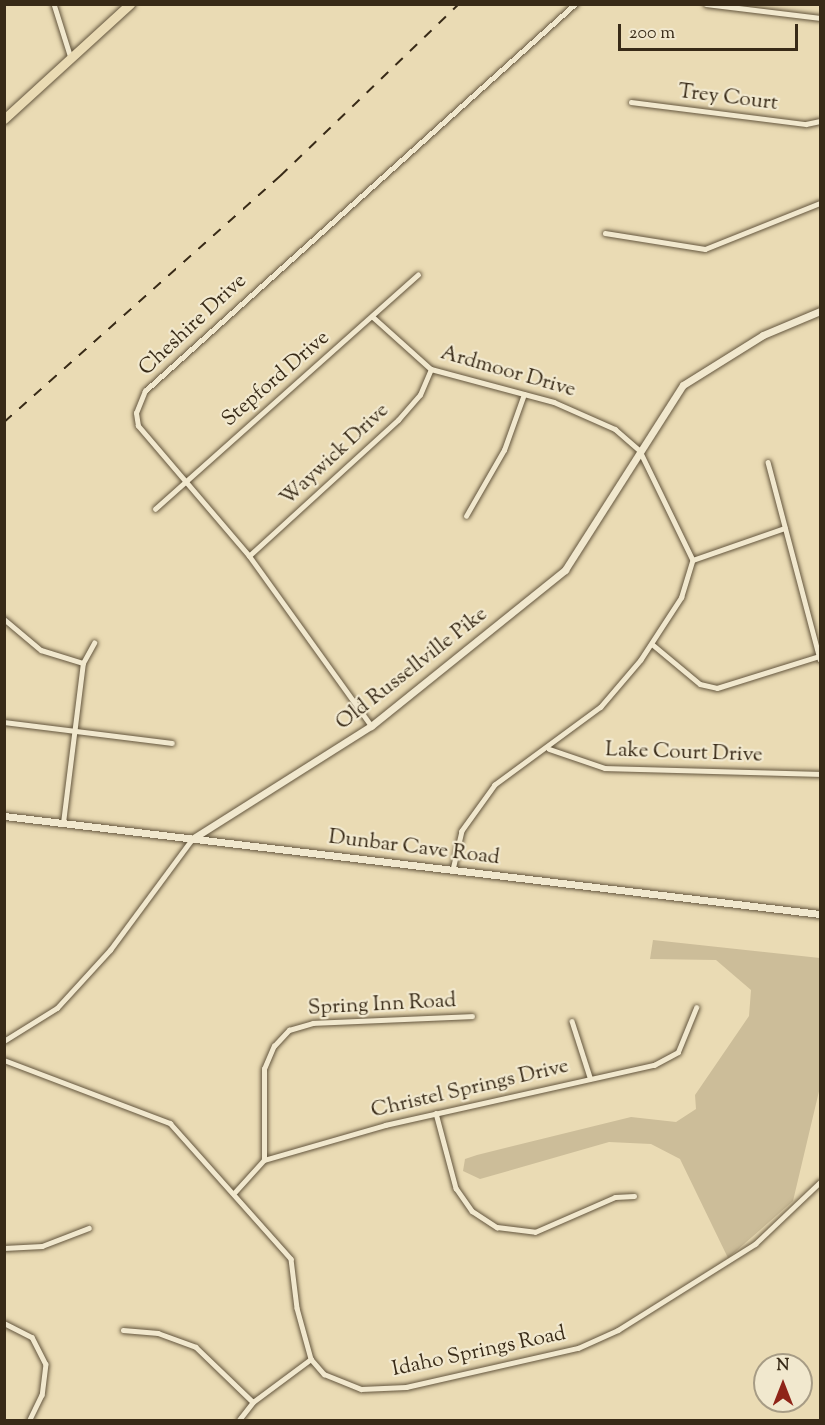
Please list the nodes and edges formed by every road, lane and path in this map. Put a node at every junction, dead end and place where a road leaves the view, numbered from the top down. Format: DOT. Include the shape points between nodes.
graph roads {
  1 [pos="54,4"];
  2 [pos="130,4"];
  3 [pos="574,4"];
  4 [pos="706,4"];
  5 [pos="820,18"];
  6 [pos="71,58"];
  7 [pos="631,102"];
  8 [pos="4,119"];
  9 [pos="820,121"];
  10 [pos="820,203"];
  11 [pos="605,233"];
  12 [pos="418,275"];
  13 [pos="820,311"];
  14 [pos="373,317"];
  15 [pos="431,369"];
  16 [pos="524,394"];
  17 [pos="640,451"];
  18 [pos="768,462"];
  19 [pos="183,482"];
  20 [pos="155,509"];
  21 [pos="465,516"];
  22 [pos="785,528"];
  23 [pos="249,556"];
  24 [pos="693,560"];
  25 [pos="4,619"];
  26 [pos="94,643"];
  27 [pos="652,644"];
  28 [pos="820,657"];
  29 [pos="83,663"];
  30 [pos="4,722"];
  31 [pos="371,726"];
  32 [pos="74,731"];
  33 [pos="172,743"];
  34 [pos="549,749"];
  35 [pos="820,774"];
  36 [pos="4,816"];
  37 [pos="63,823"];
  38 [pos="192,839"];
  39 [pos="453,870"];
  40 [pos="820,914"];
  41 [pos="696,1008"];
  42 [pos="472,1016"];
  43 [pos="572,1021"];
  44 [pos="4,1041"];
  45 [pos="4,1060"];
  46 [pos="590,1077"];
  47 [pos="436,1113"];
  48 [pos="264,1160"];
  49 [pos="820,1182"];
  50 [pos="235,1192"];
  51 [pos="634,1196"];
  52 [pos="88,1228"];
  53 [pos="4,1248"];
  54 [pos="4,1323"];
  55 [pos="123,1330"];
  56 [pos="311,1359"];
  57 [pos="253,1402"];
  58 [pos="30,1420"];
  59 [pos="239,1420"];
  1 -- 6 [label="street"];
  2 -- 6 [label="highway"];
  3 -- 19 [label="street, Cheshire Drive" via="145,391 136,413 138,426"];
  4 -- 5 [label="street"];
  6 -- 8 [label="highway"];
  7 -- 9 [label="street, Trey Court" via="806,124"];
  10 -- 11 [label="street" via="705,249"];
  12 -- 14 [label="street, Stepford Drive"];
  13 -- 17 [label="street, Old Russellville Pike" via="698,371"];
  14 -- 15 [label="street, Ardmoor Drive"];
  14 -- 19 [label="street, Stepford Drive"];
  15 -- 16 [label="street, Ardmoor Drive"];
  15 -- 23 [label="street, Waywick Drive" via="420,395 398,420"];
  16 -- 17 [label="street, Ardmoor Drive" via="585,412"];
  16 -- 21 [label="street" via="504,450"];
  17 -- 24 [label="street"];
  17 -- 31 [label="street, Old Russellville Pike" via="565,570"];
  18 -- 22 [label="street"];
  19 -- 20 [label="street, Stepford Drive"];
  19 -- 23 [label="street, Cheshire Drive"];
  22 -- 24 [label="street"];
  22 -- 28 [label="street"];
  23 -- 31 [label="street, Cheshire Drive"];
  24 -- 27 [label="street" via="682,597"];
  25 -- 29 [label="street" via="41,650"];
  26 -- 29 [label="street"];
  27 -- 28 [label="street" via="700,684 717,688"];
  27 -- 34 [label="street" via="601,707"];
  29 -- 32 [label="street"];
  30 -- 32 [label="street"];
  31 -- 38 [label="street, Old Russellville Pike"];
  32 -- 33 [label="street"];
  32 -- 37 [label="street"];
  34 -- 35 [label="street, Lake Court Drive" via="605,768"];
  34 -- 39 [label="street" via="504,778 480,803 462,831"];
  36 -- 37 [label="street, Dunbar Cave Road"];
  37 -- 38 [label="street, Dunbar Cave Road"];
  38 -- 39 [label="street, Dunbar Cave Road"];
  38 -- 44 [label="street, Old Russellville Pike" via="110,950 57,1008"];
  39 -- 40 [label="street, Dunbar Cave Road"];
  41 -- 46 [label="street, Christel Springs Drive" via="678,1052 654,1065"];
  42 -- 48 [label="street, Spring Inn Road" via="313,1023 290,1030 274,1046 264,1069"];
  43 -- 46 [label="street"];
  45 -- 50 [label="street" via="170,1123"];
  46 -- 47 [label="street, Christel Springs Drive"];
  47 -- 48 [label="street, Christel Springs Drive"];
  47 -- 51 [label="street" via="456,1188 472,1211 497,1227 535,1233 615,1197"];
  48 -- 50 [label="street"];
  49 -- 56 [label="street, Idaho Springs Road" via="754,1244 618,1330 579,1348 403,1388 343,1384"];
  50 -- 56 [label="street" via="291,1259 297,1308"];
  52 -- 53 [label="street" via="42,1246"];
  54 -- 58 [label="street" via="32,1337 46,1364 42,1395"];
  55 -- 57 [label="street" via="158,1333 196,1347"];
  56 -- 57 [label="street"];
  57 -- 59 [label="street"];
}
